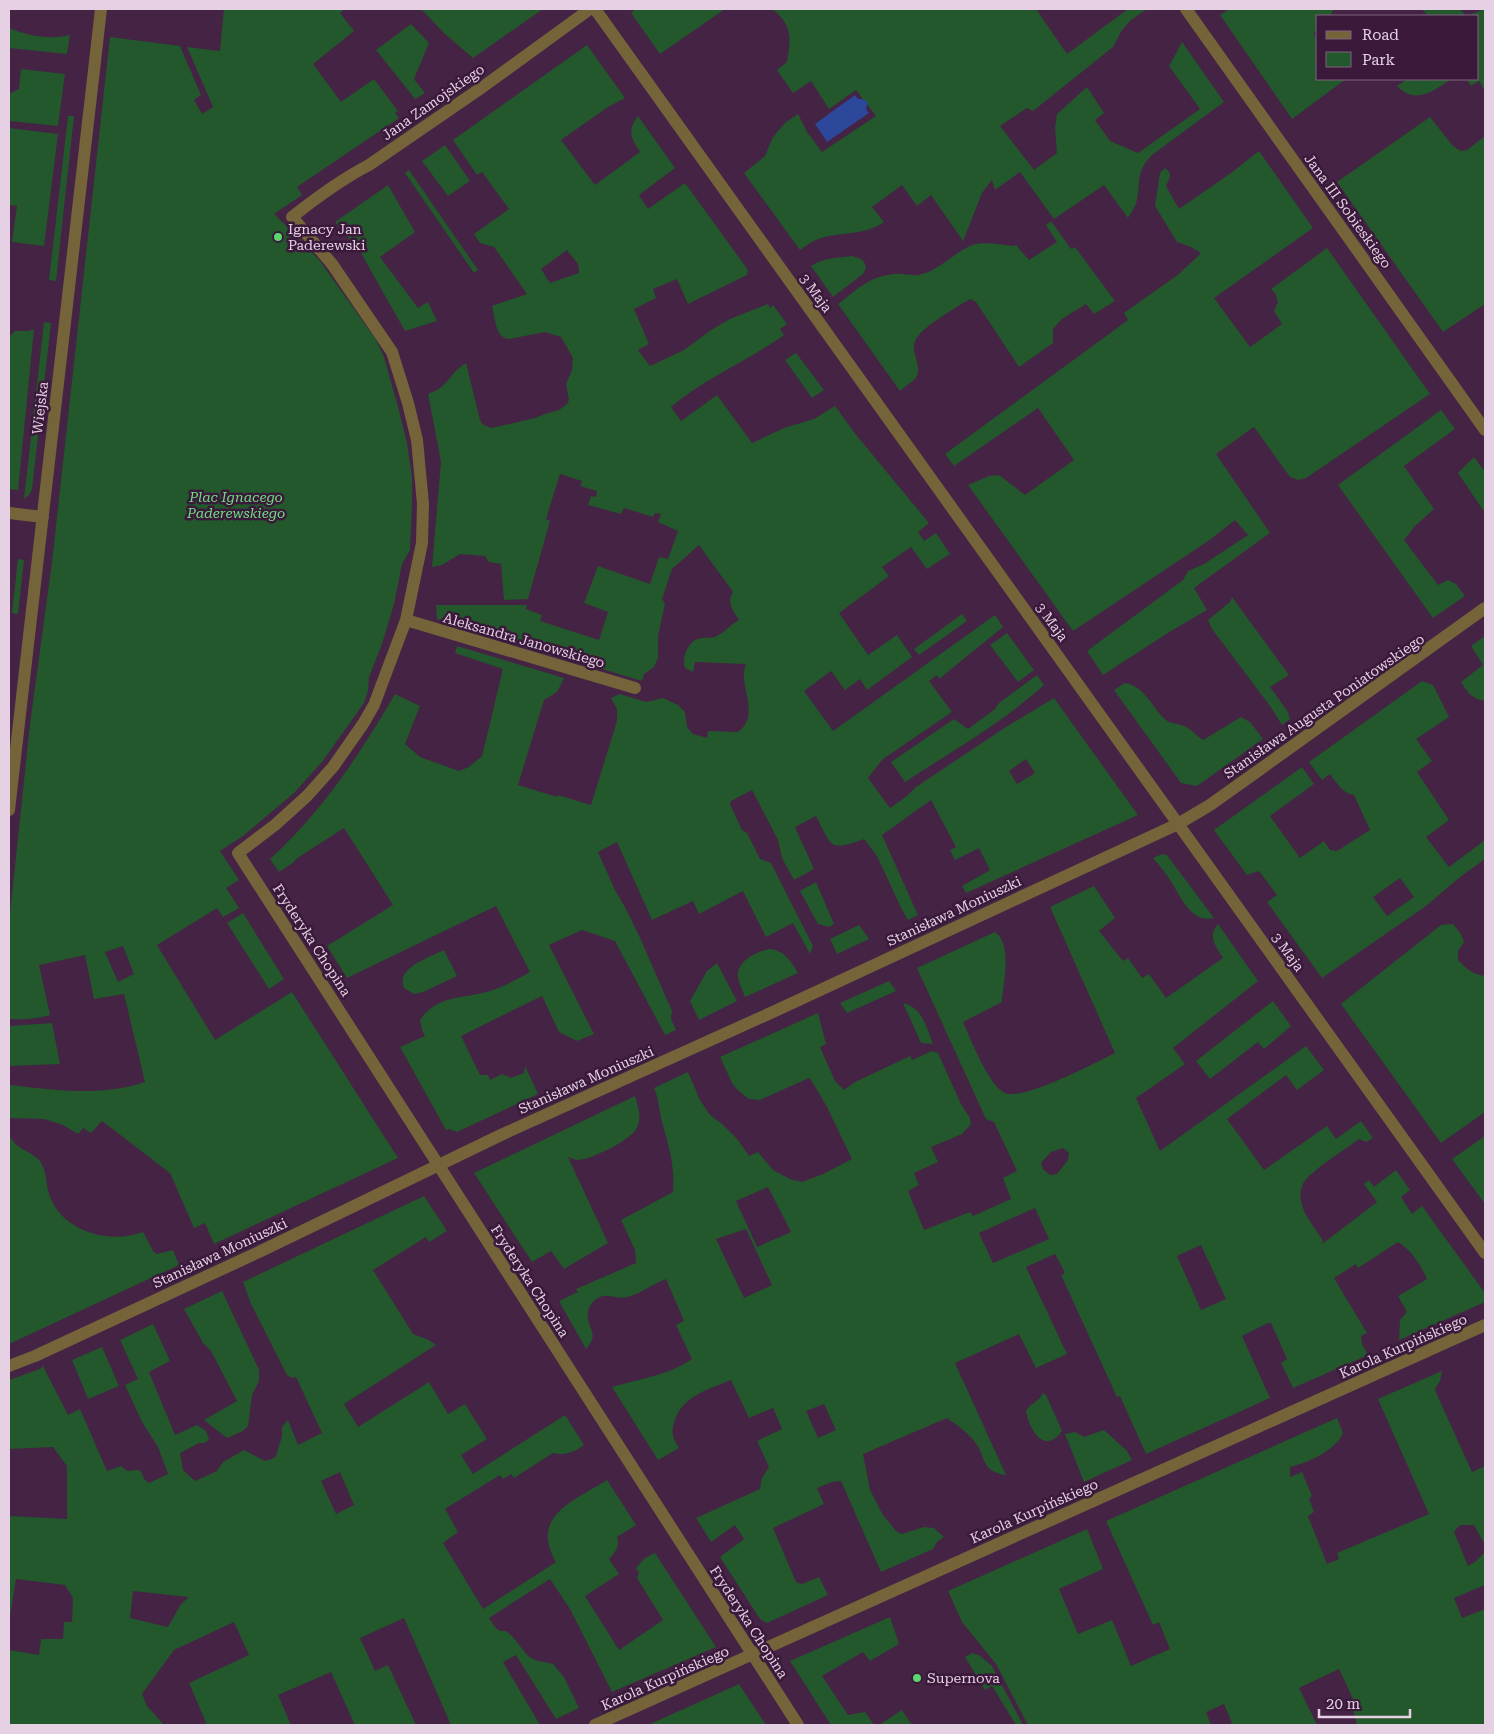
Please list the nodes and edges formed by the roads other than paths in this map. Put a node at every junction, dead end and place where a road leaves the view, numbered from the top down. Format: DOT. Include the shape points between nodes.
graph roads {
  1 [pos="101,9"];
  2 [pos="590,9"];
  3 [pos="595,9"];
  4 [pos="1186,9"];
  5 [pos="1485,430"];
  6 [pos="9,514"];
  7 [pos="43,517"];
  8 [pos="1485,608"];
  9 [pos="406,620"];
  10 [pos="634,688"];
  11 [pos="9,810"];
  12 [pos="1178,824"];
  13 [pos="439,1166"];
  14 [pos="1485,1253"];
  15 [pos="1485,1325"];
  16 [pos="9,1366"];
  17 [pos="752,1655"];
  18 [pos="595,1725"];
  19 [pos="798,1725"];
  1 -- 7 [label="street, Wiejska"];
  2 -- 9 [label="street, Jana Zamojskiego" via="292,217 332,264 386,340 397,364 417,440 423,504 422,548"];
  3 -- 12 [label="street, 3 Maja"];
  4 -- 5 [label="street, Jana III Sobieskiego"];
  6 -- 7 [label="street"];
  7 -- 11 [label="street, Wiejska"];
  8 -- 12 [label="street, Stanisława Augusta Poniatowskiego" via="1255,774"];
  9 -- 10 [label="street, Aleksandra Janowskiego"];
  9 -- 13 [label="street, Fryderyka Chopina" via="374,705 333,767 275,825 238,853"];
  12 -- 13 [label="street, Stanisława Moniuszki"];
  12 -- 14 [label="street, 3 Maja"];
  13 -- 16 [label="street, Stanisława Moniuszki"];
  13 -- 17 [label="street, Fryderyka Chopina"];
  15 -- 17 [label="street, Karola Kurpińskiego"];
  17 -- 18 [label="street, Karola Kurpińskiego"];
  17 -- 19 [label="street, Fryderyka Chopina"];
}
